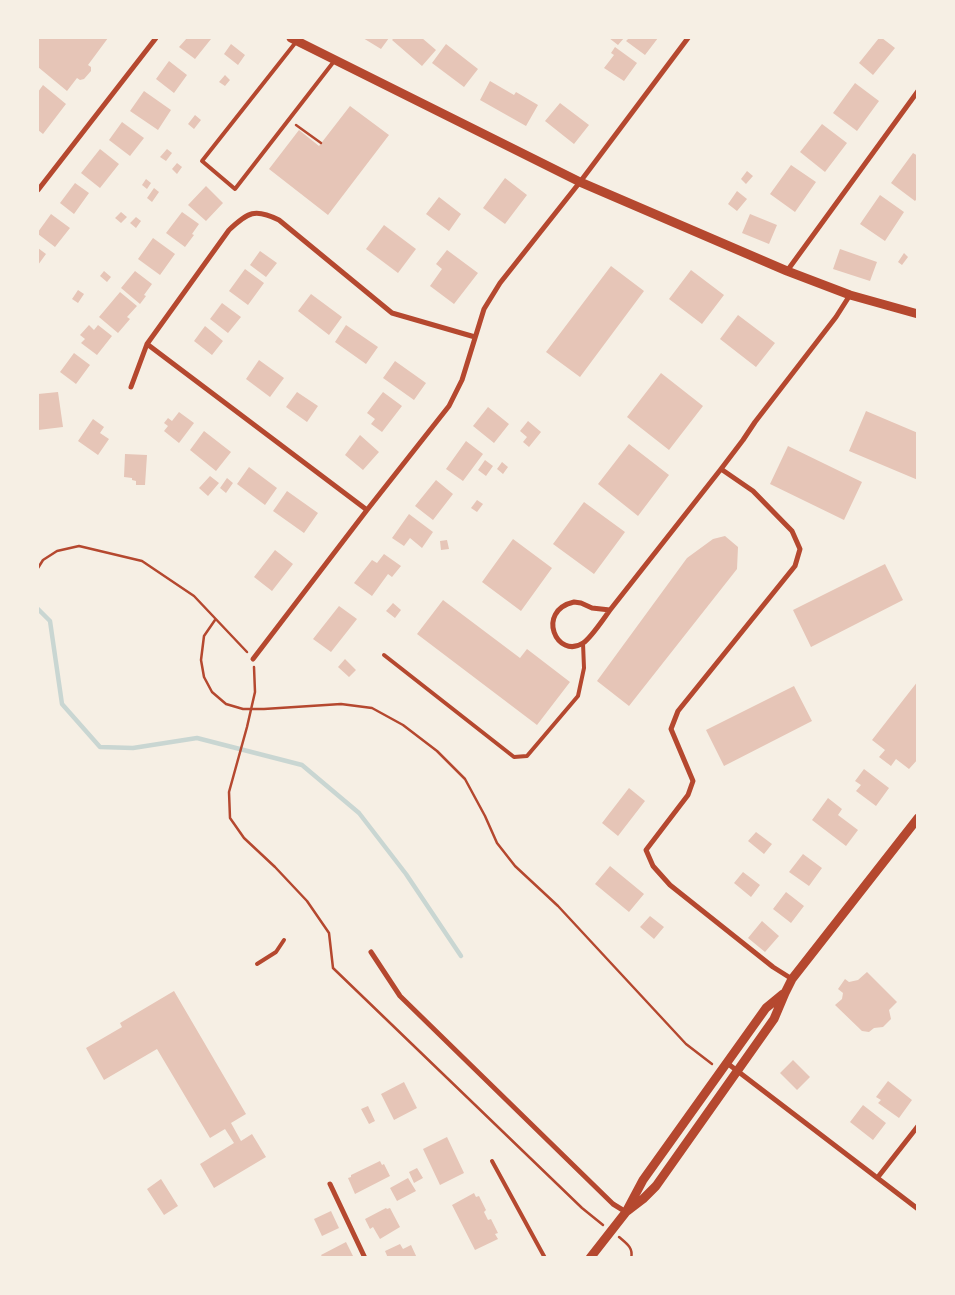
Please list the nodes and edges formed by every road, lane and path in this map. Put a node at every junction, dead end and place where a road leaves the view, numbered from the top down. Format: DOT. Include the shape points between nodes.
graph roads {
  1 [pos="156,38"];
  2 [pos="688,38"];
  3 [pos="294,39"];
  4 [pos="335,60"];
  5 [pos="918,91"];
  6 [pos="296,125"];
  7 [pos="321,143"];
  8 [pos="580,182"];
  9 [pos="38,190"];
  10 [pos="787,271"];
  11 [pos="850,294"];
  12 [pos="918,314"];
  13 [pos="475,337"];
  14 [pos="147,344"];
  15 [pos="130,387"];
  16 [pos="721,469"];
  17 [pos="367,510"];
  18 [pos="38,568"];
  19 [pos="610,610"];
  20 [pos="216,619"];
  21 [pos="583,643"];
  22 [pos="384,655"];
  23 [pos="253,659"];
  24 [pos="251,709"];
  25 [pos="918,818"];
  26 [pos="284,940"];
  27 [pos="371,952"];
  28 [pos="257,964"];
  29 [pos="792,979"];
  30 [pos="785,993"];
  31 [pos="727,1063"];
  32 [pos="738,1070"];
  33 [pos="721,1071"];
  34 [pos="918,1126"];
  35 [pos="492,1161"];
  36 [pos="878,1178"];
  37 [pos="330,1184"];
  38 [pos="918,1209"];
  39 [pos="626,1212"];
  40 [pos="602,1224"];
  41 [pos="623,1240"];
  42 [pos="365,1258"];
  43 [pos="546,1258"];
  44 [pos="590,1258"];
  45 [pos="632,1258"];
  1 -- 9 [label="street"];
  2 -- 8 [label="street"];
  3 -- 4 [label="street"];
  3 -- 4 [label="lane" via="202,161 235,189"];
  4 -- 8 [label="street"];
  5 -- 10 [label="street"];
  6 -- 7 [label="path"];
  8 -- 10 [label="street"];
  8 -- 13 [label="street" via="500,283 484,308"];
  10 -- 11 [label="street"];
  11 -- 12 [label="street"];
  11 -- 16 [label="street"];
  13 -- 14 [label="street" via="392,312 279,220 254,212 241,218 229,230"];
  13 -- 17 [label="street" via="462,380 449,406"];
  14 -- 15 [label="street"];
  14 -- 17 [label="street"];
  16 -- 19 [label="street"];
  16 -- 29 [label="street" via="753,491 792,531 800,549 795,566 678,711 671,729 693,781 688,794 646,850 653,866 670,884"];
  17 -- 23 [label="street"];
  18 -- 20 [label="path" via="57,550 79,546 134,558 194,596"];
  19 -- 21 [label="street"];
  19 -- 21 [label="street" via="574,602 556,612 552,626 558,640 572,647"];
  20 -- 23 [label="path"];
  20 -- 24 [label="path" via="204,636 201,660 204,677 212,692 226,704"];
  21 -- 22 [label="lane" via="584,668 578,696 527,756 514,757"];
  23 -- 24 [label="path" via="255,692"];
  24 -- 33 [label="path" via="341,704 372,708 404,725 465,779 497,843 515,866 558,906 688,1047"];
  24 -- 40 [label="path" via="229,792 230,818 244,838 307,901 329,933 333,968"];
  25 -- 29 [label="street"];
  26 -- 28 [label="lane" via="276,952"];
  27 -- 39 [label="street" via="400,996 613,1204"];
  29 -- 30 [label="street"];
  30 -- 31 [label="street" via="766,1008"];
  30 -- 32 [label="street" via="774,1019"];
  31 -- 32 [label="street"];
  31 -- 33 [label="street"];
  32 -- 36 [label="street"];
  32 -- 39 [label="street" via="656,1186"];
  33 -- 39 [label="street" via="643,1180"];
  34 -- 36 [label="street"];
  35 -- 43 [label="lane"];
  36 -- 38 [label="street"];
  37 -- 42 [label="street"];
  39 -- 44 [label="street"];
  41 -- 45 [label="path" via="629,1244"];
}
